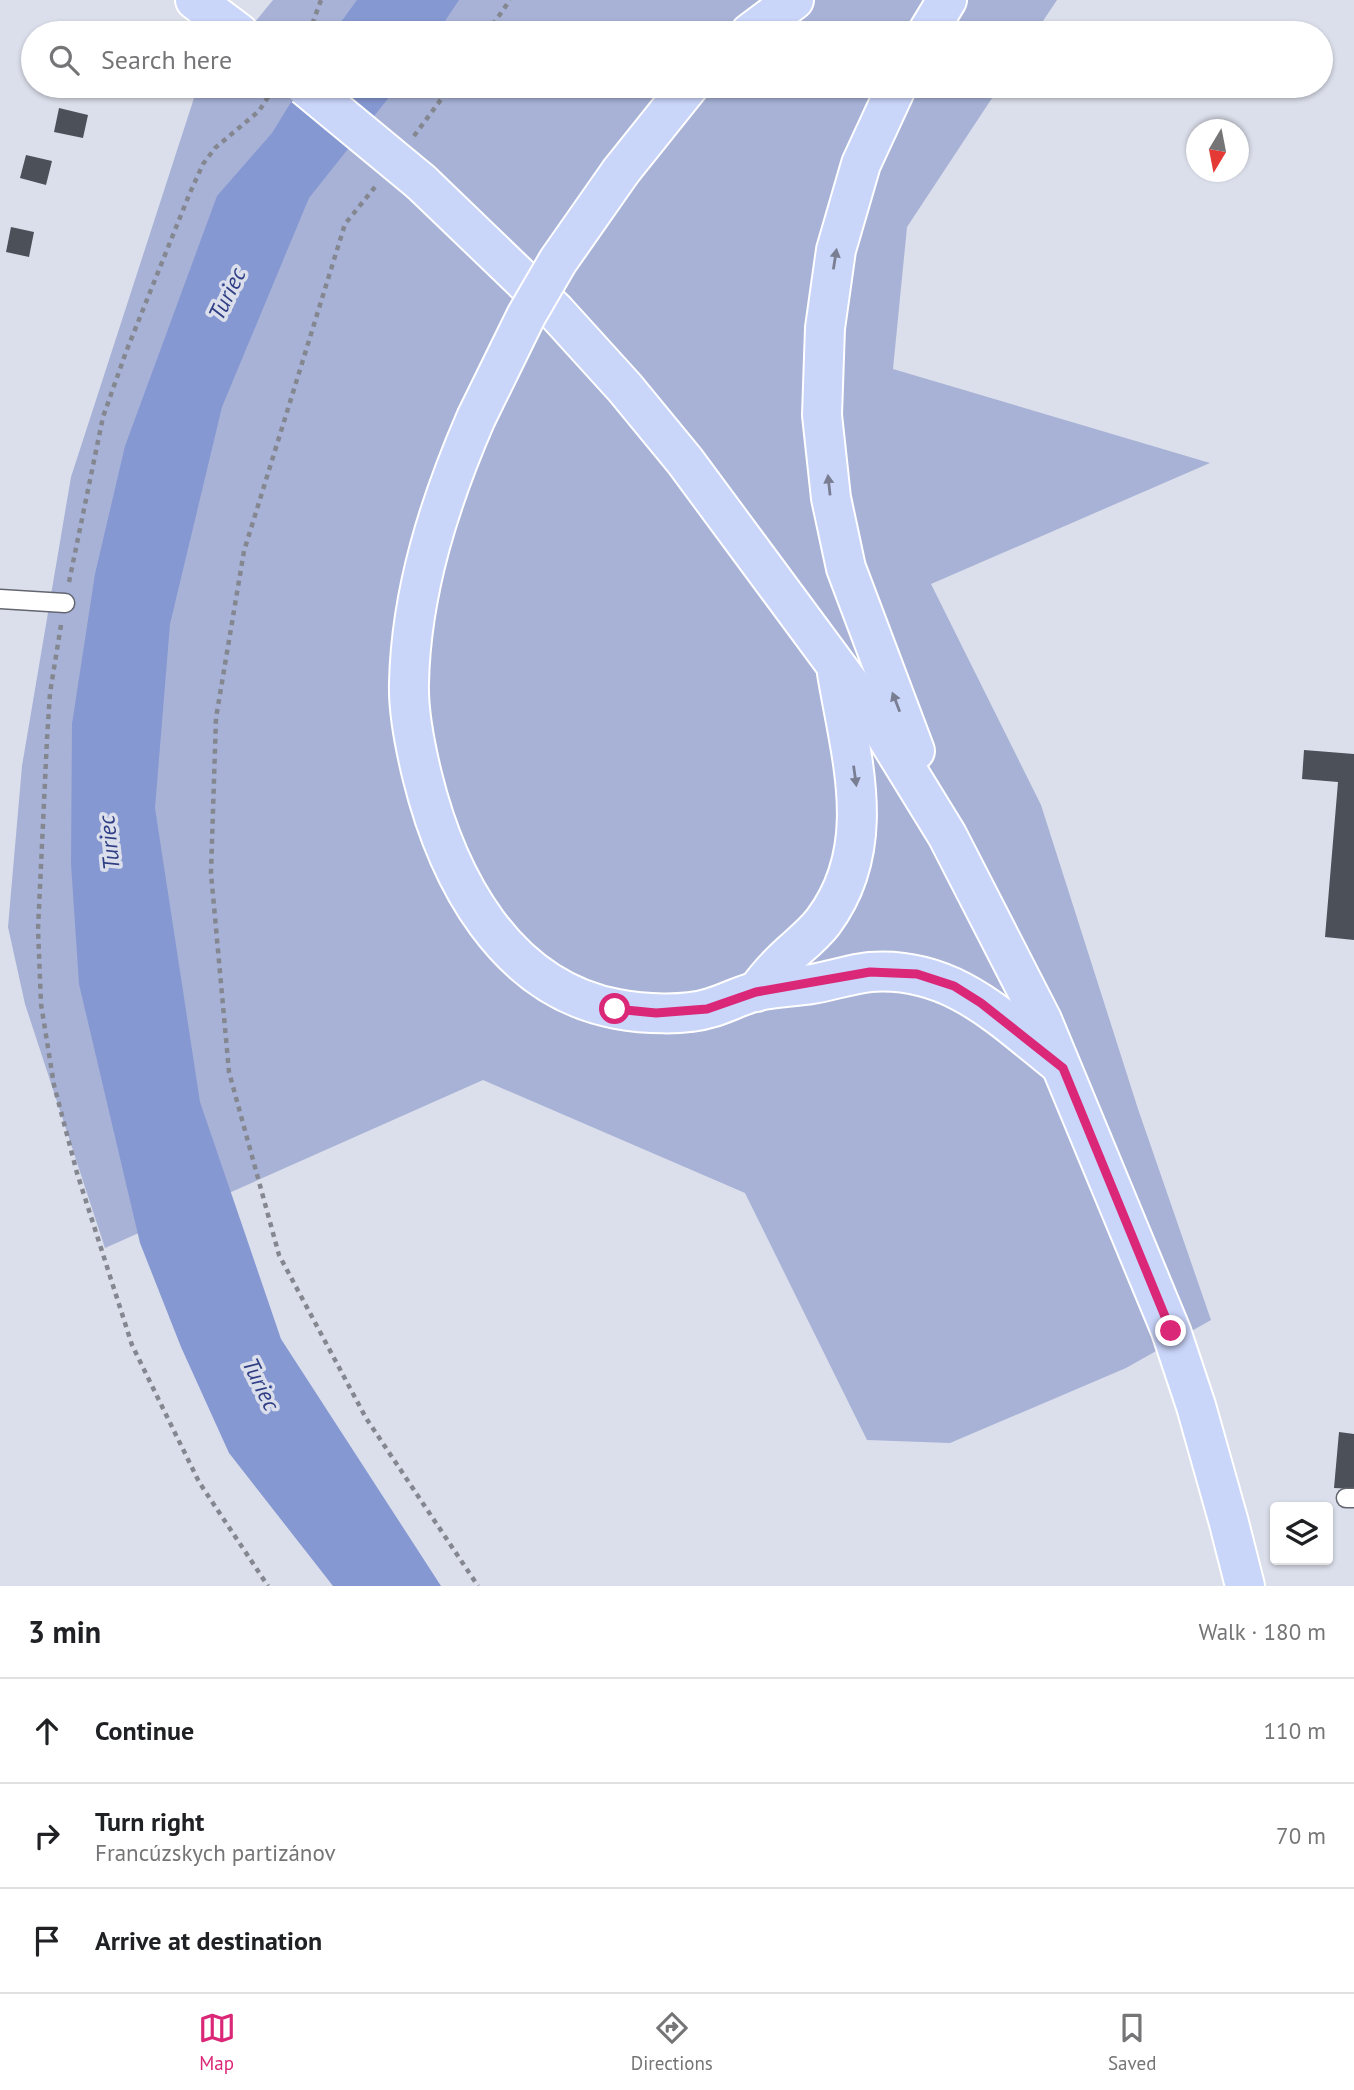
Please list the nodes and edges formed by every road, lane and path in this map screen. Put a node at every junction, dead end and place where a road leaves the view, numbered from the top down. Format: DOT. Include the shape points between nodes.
graph roads {
  1 [pos="195,0"];
  2 [pos="321,0"];
  3 [pos="510,0"];
  4 [pos="757,0"];
  5 [pos="794,0"];
  6 [pos="947,0"];
  7 [pos="223,21"];
  8 [pos="313,21"];
  9 [pos="495,21"];
  10 [pos="738,21"];
  11 [pos="766,21"];
  12 [pos="934,21"];
  13 [pos="268,98"];
  14 [pos="320,98"];
  15 [pos="442,98"];
  16 [pos="679,98"];
  17 [pos="891,98"];
  18 [pos="414,137"];
  19 [pos="380,181"];
  20 [pos="0,599"];
  21 [pos="65,603"];
  22 [pos="834,661"];
  23 [pos="947,835"];
  24 [pos="756,992"];
  25 [pos="1063,1068"];
  26 [pos="268,1586"];
  27 [pos="478,1586"];
  28 [pos="1245,1586"];
  1 -- 7 [label="main road"];
  2 -- 8 [label="path"];
  3 -- 9 [label="path"];
  4 -- 10 [label="main road"];
  5 -- 11 [label="main road"];
  6 -- 12 [label="main road"];
  13 -- 21 [label="path" via="203,164 135,328 103,417"];
  14 -- 22 [label="main road, bridge" via="421,182 556,312 707,489"];
  15 -- 18 [label="path"];
  16 -- 24 [label="main road, bridge" via="558,261 476,418 450,478 429,546 415,616 409,684 416,750 432,814 453,868 483,919 510,951 568,993 615,1009 656,1013 707,1009"];
  23 -- 17 [label="main road, one-way" via="846,568 831,498 822,415 825,328 836,250 861,164"];
  19 -- 27 [label="path" via="345,224 244,551 216,718 211,873 229,1072 279,1255 366,1418"];
  20 -- 21 [label="lane"];
  21 -- 26 [label="path" via="50,693 38,929 41,1003 54,1085 132,1345 199,1482"];
  22 -- 23 [label="main road"];
  22 -- 24 [label="main road, one-way" via="857,798 849,875 822,923"];
  23 -- 25 [label="main road"];
  24 -- 25 [label="main road" via="870,972 917,974 954,986 981,1003"];
  25 -- 28 [label="main road" via="1171,1331"];
}
